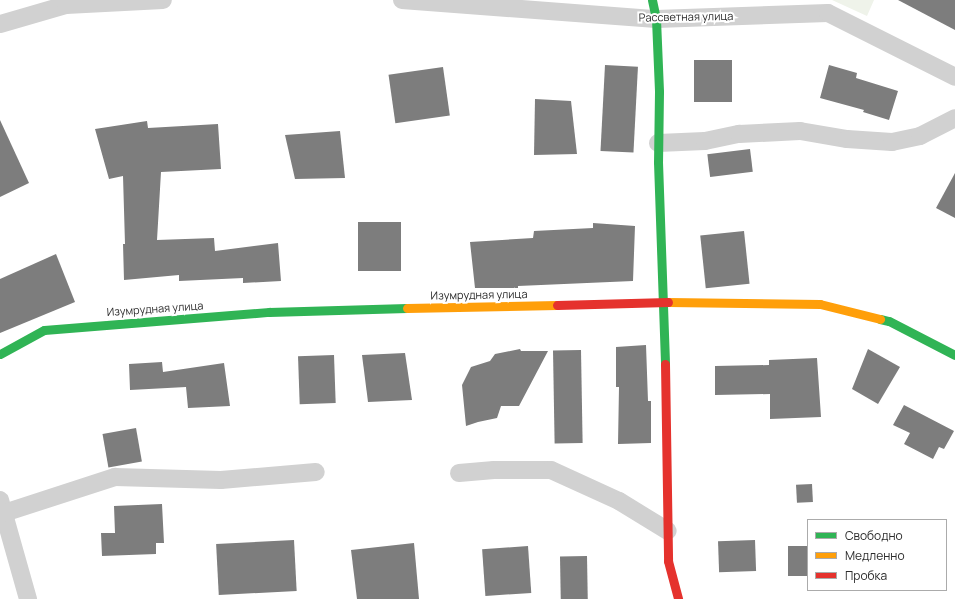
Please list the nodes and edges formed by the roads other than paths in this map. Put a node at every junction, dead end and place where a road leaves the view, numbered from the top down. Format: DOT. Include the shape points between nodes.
graph roads {
  1 [pos="163,0"];
  2 [pos="402,0"];
  3 [pos="652,0"];
  4 [pos="656,20"];
  5 [pos="0,24"];
  6 [pos="955,77"];
  7 [pos="955,118"];
  8 [pos="658,143"];
  9 [pos="664,302"];
  10 [pos="0,354"];
  11 [pos="955,355"];
  12 [pos="316,472"];
  13 [pos="459,473"];
  14 [pos="2,506"];
  15 [pos="668,531"];
  16 [pos="28,599"];
  17 [pos="678,599"];
  1 -- 5 [label="street" via="66,5"];
  2 -- 4 [label="street, Рассветная улица"];
  3 -- 4 [label="street"];
  4 -- 6 [label="street, Рассветная улица" via="828,12"];
  4 -- 8 [label="street"];
  7 -- 8 [label="street" via="920,136 892,142 847,139 800,131 739,134 705,141"];
  8 -- 9 [label="street"];
  9 -- 10 [label="street, Изумрудная улица" via="269,312 44,330"];
  9 -- 11 [label="street, Изумрудная улица" via="820,304 889,321"];
  9 -- 15 [label="street"];
  12 -- 14 [label="street" via="221,480 115,477"];
  13 -- 15 [label="street" via="550,470 619,501"];
  14 -- 16 [label="street"];
  15 -- 17 [label="street" via="668,561"];
}
